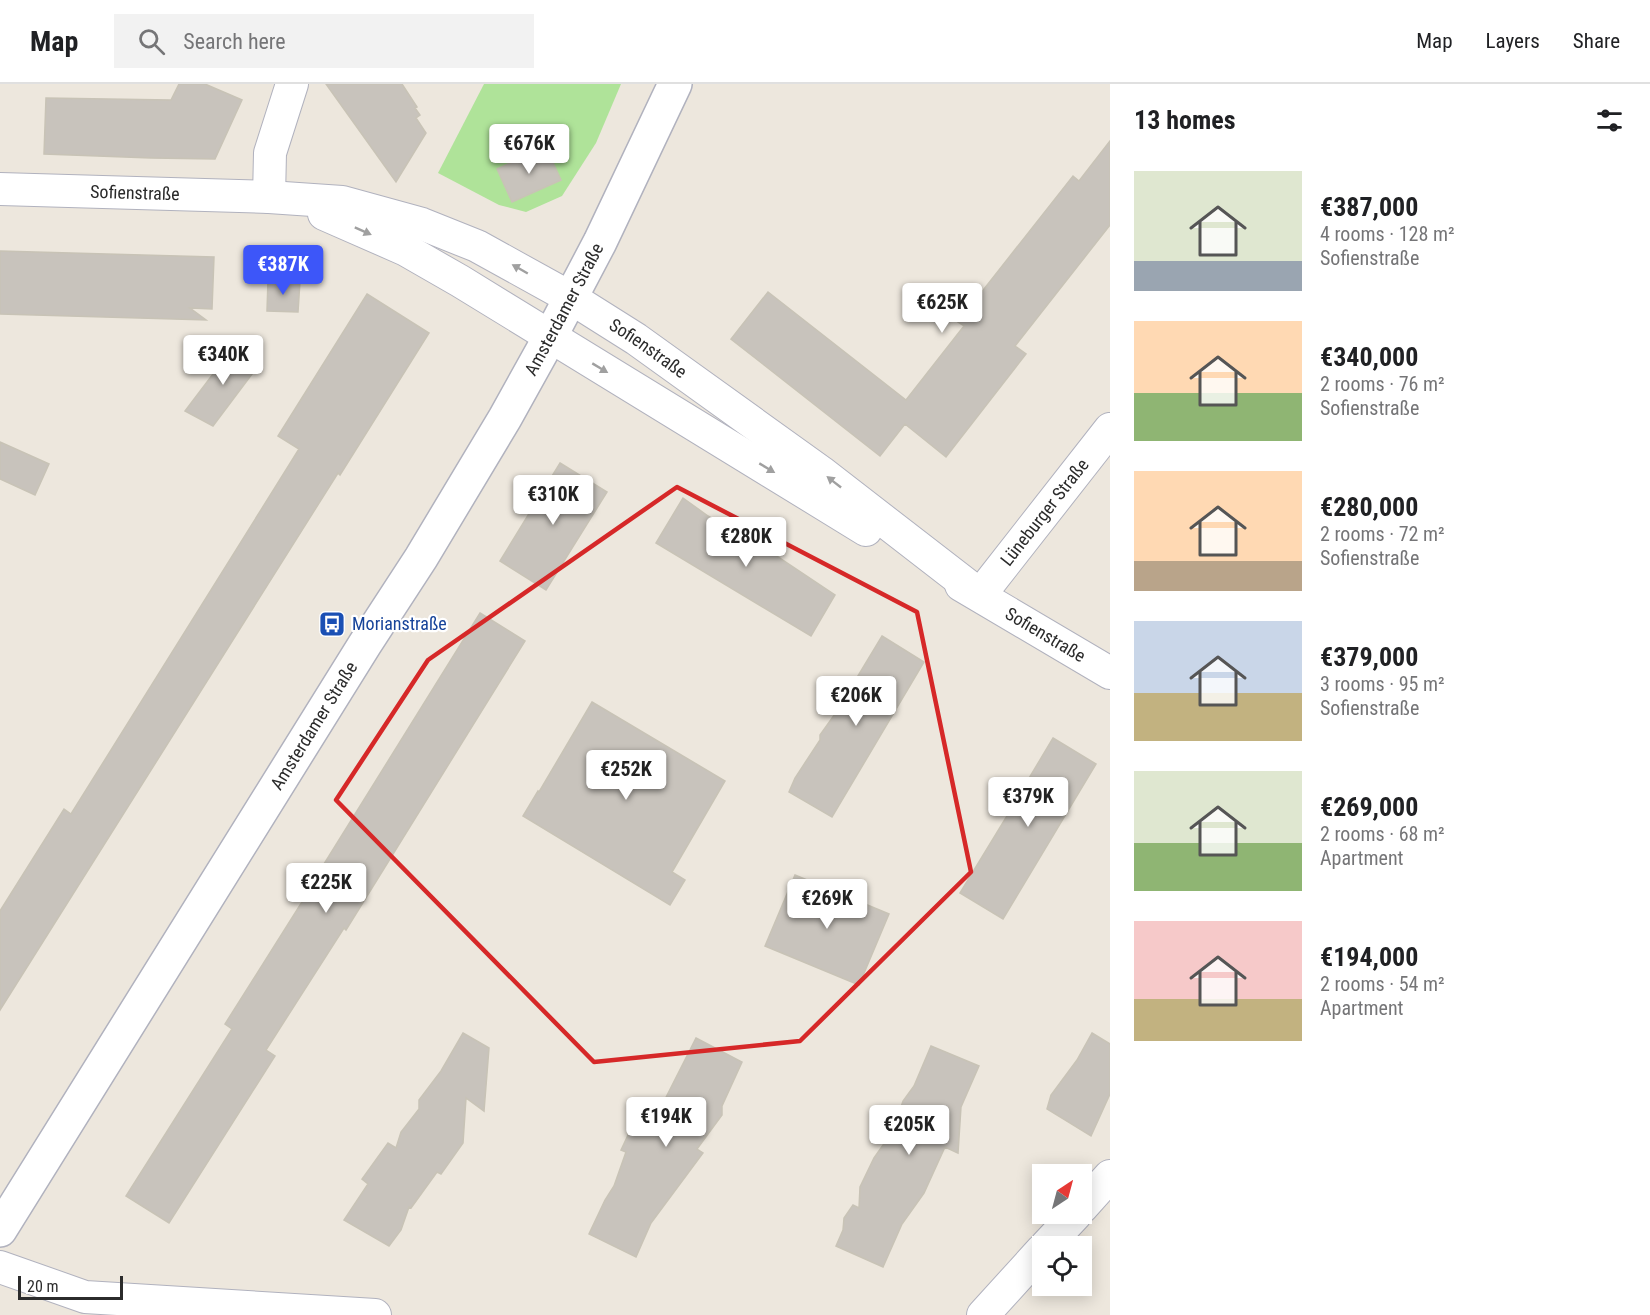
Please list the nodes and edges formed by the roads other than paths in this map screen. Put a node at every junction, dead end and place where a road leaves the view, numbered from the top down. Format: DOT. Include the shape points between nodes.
graph roads {
  1 [pos="292,84"];
  2 [pos="675,84"];
  3 [pos="0,189"];
  4 [pos="269,197"];
  5 [pos="571,298"];
  6 [pos="550,337"];
  7 [pos="1110,429"];
  8 [pos="980,595"];
  9 [pos="1110,673"];
  10 [pos="1110,1176"];
  11 [pos="1092,1197"];
  12 [pos="1067,1224"];
  13 [pos="0,1230"];
  14 [pos="1055,1236"];
  15 [pos="1032,1261"];
  16 [pos="0,1267"];
  17 [pos="375,1315"];
  18 [pos="983,1315"];
  1 -- 4 [label="street" via="270,153"];
  2 -- 5 [label="street, Amsterdamer Straße"];
  3 -- 4 [label="street, Sofienstraße"];
  5 -- 4 [label="street, Sofienstraße, one-way" via="477,246 422,224 342,202"];
  4 -- 6 [label="street, Sofienstraße, one-way" via="333,217 406,250"];
  5 -- 6 [label="street, Amsterdamer Straße"];
  8 -- 5 [label="street, Sofienstraße, one-way" via="821,472 636,339"];
  6 -- 8 [label="street, Sofienstraße, one-way" via="908,556"];
  6 -- 13 [label="street, Amsterdamer Straße" via="421,558"];
  7 -- 8 [label="street, Lüneburger Straße"];
  8 -- 9 [label="street, Sofienstraße"];
  10 -- 11 [label="street"];
  12 -- 14 [label="street"];
  15 -- 18 [label="street"];
  16 -- 17 [label="street" via="85,1298"];
}
